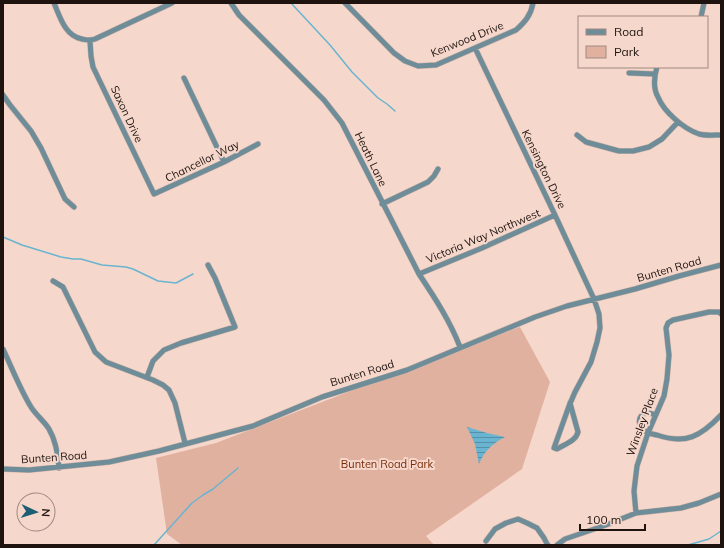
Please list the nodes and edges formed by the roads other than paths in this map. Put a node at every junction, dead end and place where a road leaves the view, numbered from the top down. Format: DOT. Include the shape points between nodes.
graph roads {
  1 [pos="54,3"];
  2 [pos="172,3"];
  3 [pos="231,3"];
  4 [pos="345,3"];
  5 [pos="533,3"];
  6 [pos="704,3"];
  7 [pos="701,16"];
  8 [pos="90,41"];
  9 [pos="475,48"];
  10 [pos="657,68"];
  11 [pos="629,73"];
  12 [pos="655,74"];
  13 [pos="184,78"];
  14 [pos="3,96"];
  15 [pos="678,122"];
  16 [pos="721,135"];
  17 [pos="577,136"];
  18 [pos="258,144"];
  19 [pos="224,162"];
  20 [pos="438,169"];
  21 [pos="154,194"];
  22 [pos="382,204"];
  23 [pos="74,207"];
  24 [pos="556,215"];
  25 [pos="208,265"];
  26 [pos="721,265"];
  27 [pos="419,274"];
  28 [pos="53,281"];
  29 [pos="594,299"];
  30 [pos="721,314"];
  31 [pos="460,348"];
  32 [pos="3,349"];
  33 [pos="146,377"];
  34 [pos="570,403"];
  35 [pos="656,415"];
  36 [pos="721,415"];
  37 [pos="648,433"];
  38 [pos="185,444"];
  39 [pos="59,468"];
  40 [pos="3,469"];
  41 [pos="721,494"];
  42 [pos="636,513"];
  43 [pos="486,541"];
  44 [pos="548,545"];
  45 [pos="557,545"];
  1 -- 8 [label="street" via="63,26 79,39"];
  2 -- 8 [label="street"];
  3 -- 22 [label="street, Heath Lane" via="239,15 324,100 342,123"];
  4 -- 9 [label="street, Kenwood Drive" via="394,53 418,66 436,65"];
  5 -- 9 [label="street, Kenwood Drive" via="526,21 516,30"];
  6 -- 7 [label="street"];
  8 -- 21 [label="street, Saxon Drive" via="94,67"];
  9 -- 24 [label="street, Kensington Drive"];
  10 -- 12 [label="street"];
  11 -- 12 [label="street"];
  12 -- 15 [label="street" via="654,86 657,97"];
  13 -- 19 [label="street"];
  14 -- 23 [label="street" via="31,131 65,199"];
  15 -- 16 [label="street" via="701,134"];
  15 -- 17 [label="street" via="662,139 633,151 619,151 591,144"];
  18 -- 19 [label="street, Chancellor Way"];
  19 -- 21 [label="street, Chancellor Way"];
  20 -- 22 [label="street" via="428,182"];
  22 -- 27 [label="street, Heath Lane"];
  24 -- 27 [label="street, Victoria Way Northwest"];
  24 -- 29 [label="street, Kensington Drive"];
  25 -- 33 [label="street" via="235,327 164,350 153,361"];
  26 -- 29 [label="street, Bunten Road"];
  27 -- 31 [label="street, Heath Lane" via="454,332"];
  28 -- 33 [label="street" via="64,288 95,352 106,362"];
  29 -- 31 [label="street, Bunten Road" via="535,317"];
  29 -- 34 [label="street, Kensington Drive" via="600,328 597,342"];
  30 -- 35 [label="street, Winsley Place" via="709,312 668,323 666,328 670,355 667,379 664,396"];
  31 -- 38 [label="street, Bunten Road" via="407,370 322,396 252,426"];
  32 -- 39 [label="street" via="32,408 56,444"];
  33 -- 38 [label="street" via="169,390 175,403"];
  34 -- 34 [label="street, Kensington Drive" via="577,436 557,449 554,448"];
  35 -- 37 [label="street, Winsley Place"];
  35 -- 37 [label="street" via="641,415 640,426"];
  36 -- 37 [label="street" via="700,434 682,440"];
  37 -- 42 [label="street, Winsley Place" via="637,466 634,491"];
  38 -- 39 [label="street, Bunten Road" via="114,461"];
  39 -- 40 [label="street, Bunten Road"];
  41 -- 42 [label="street" via="681,508"];
  42 -- 45 [label="street" via="565,539"];
  43 -- 44 [label="street" via="495,529 506,522 518,519 537,528"];
}
